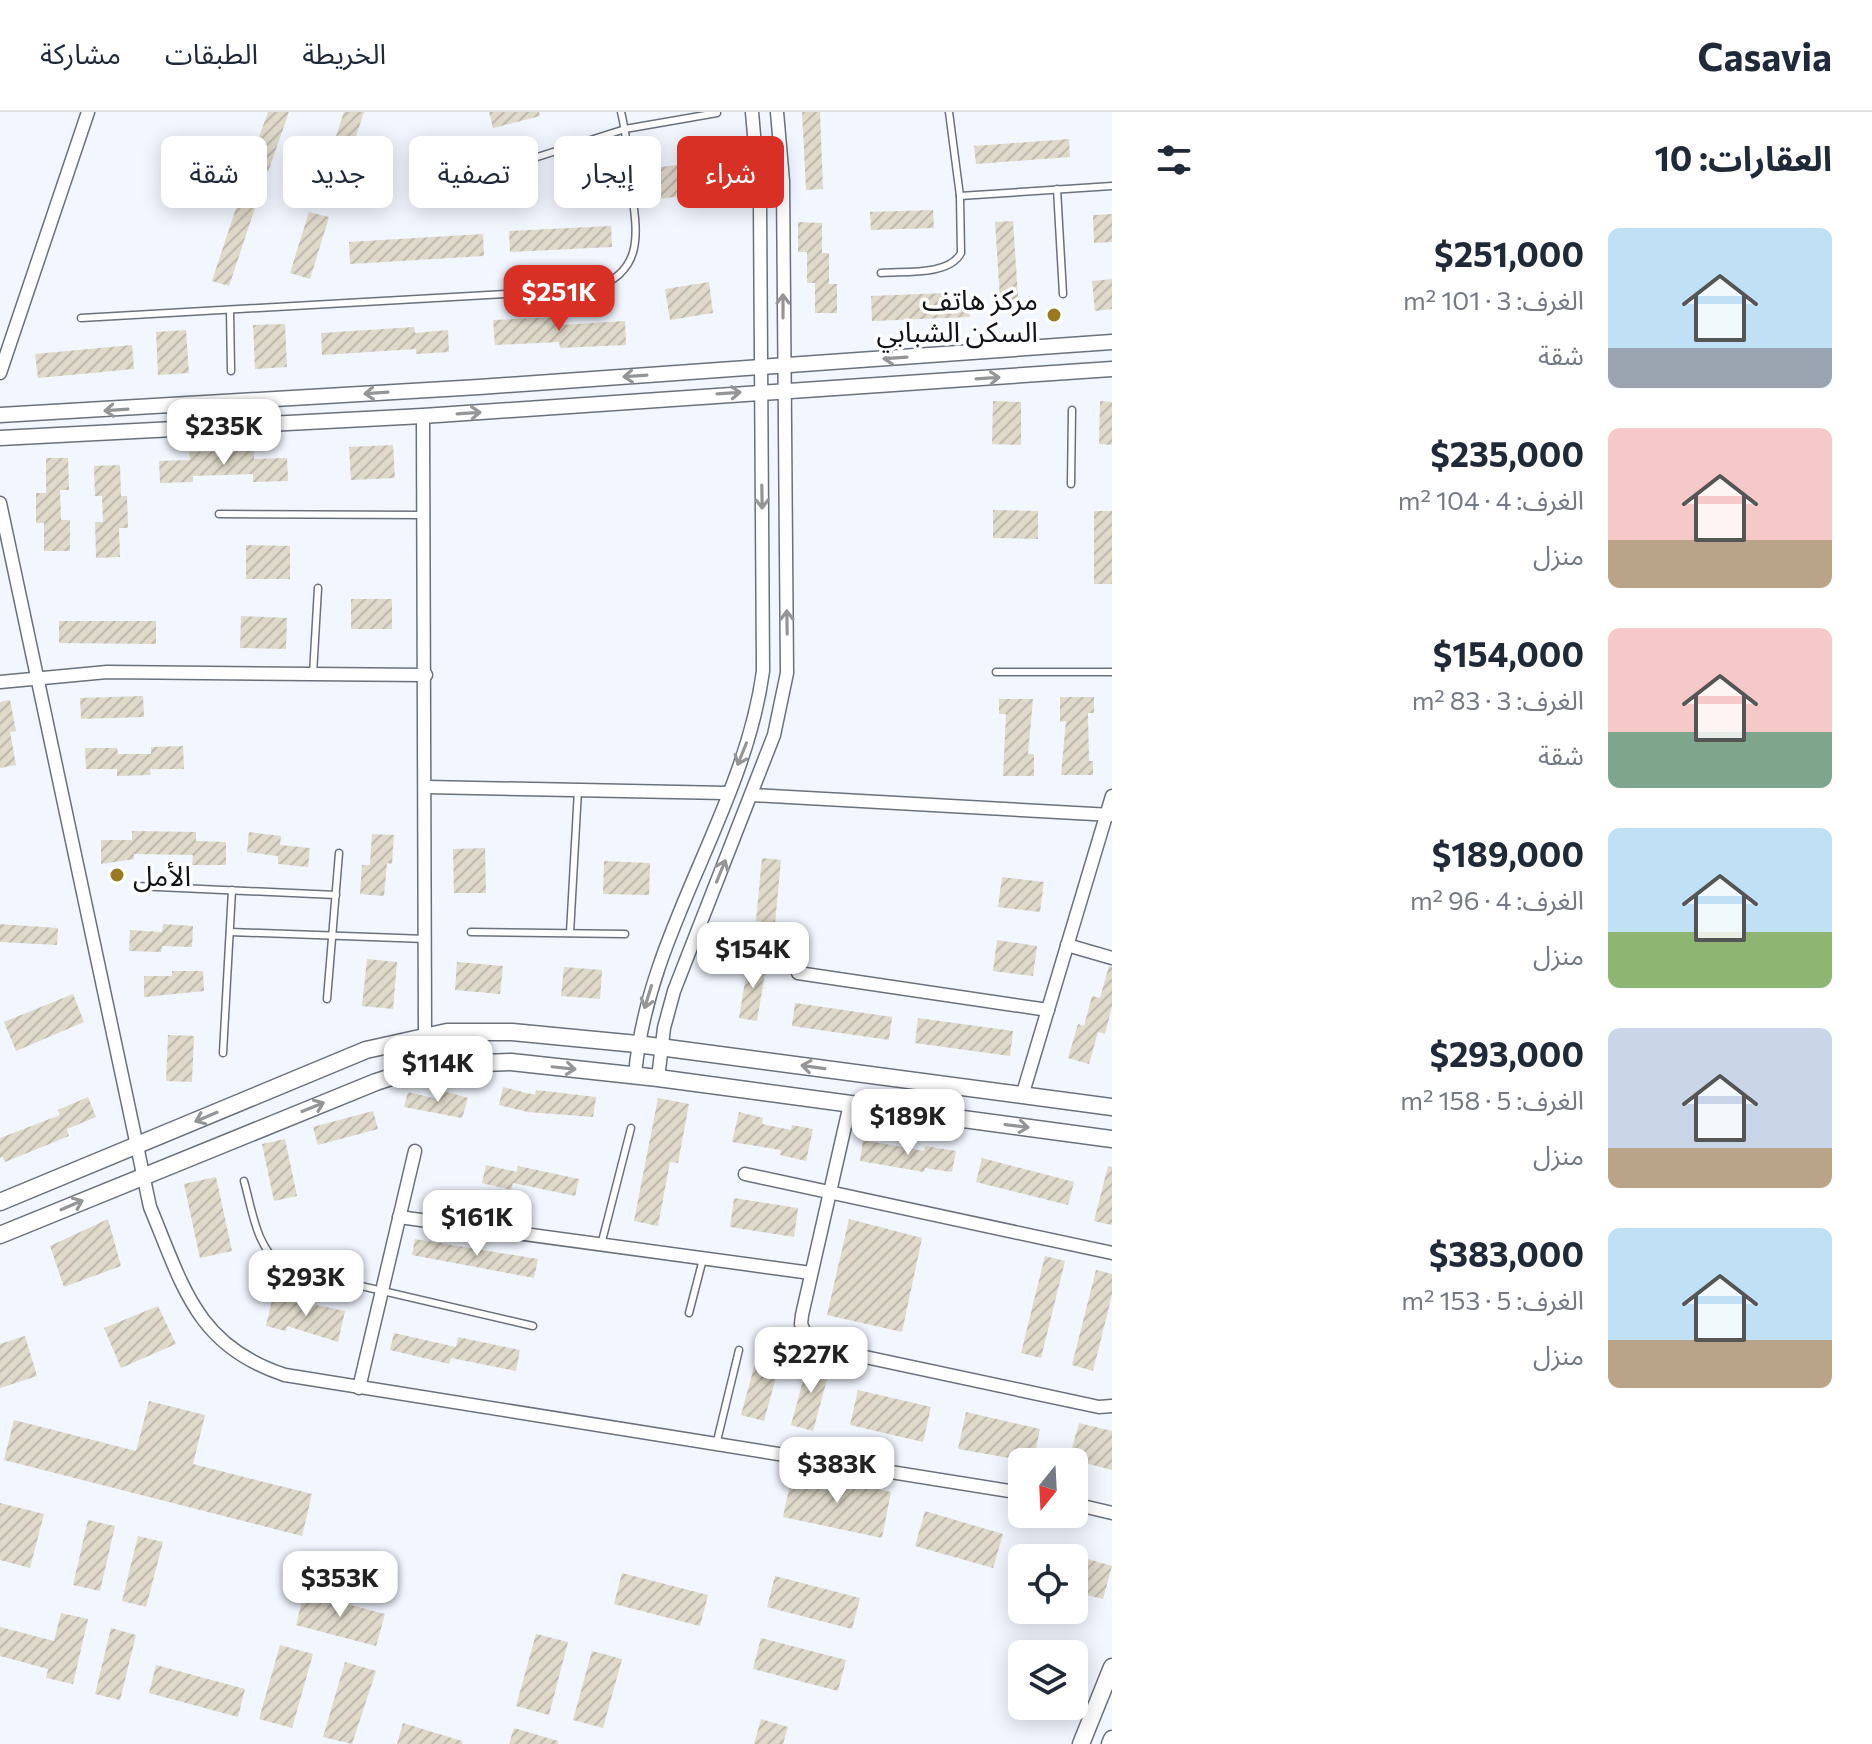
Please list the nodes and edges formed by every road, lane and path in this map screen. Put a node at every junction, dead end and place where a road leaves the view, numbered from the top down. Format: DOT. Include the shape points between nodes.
graph roads {
  1 [pos="88,112"];
  2 [pos="621,112"];
  3 [pos="752,112"];
  4 [pos="777,112"];
  5 [pos="949,112"];
  6 [pos="717,113"];
  7 [pos="625,129"];
  8 [pos="538,157"];
  9 [pos="1112,186"];
  10 [pos="1057,189"];
  11 [pos="960,196"];
  12 [pos="881,273"];
  13 [pos="1063,294"];
  14 [pos="230,310"];
  15 [pos="81,318"];
  16 [pos="1112,342"];
  17 [pos="783,366"];
  18 [pos="760,368"];
  19 [pos="1112,369"];
  20 [pos="231,371"];
  21 [pos="0,373"];
  22 [pos="783,389"];
  23 [pos="760,391"];
  24 [pos="1072,410"];
  25 [pos="0,415"];
  26 [pos="423,416"];
  27 [pos="0,438"];
  28 [pos="1071,484"];
  29 [pos="0,503"];
  30 [pos="219,514"];
  31 [pos="424,515"];
  32 [pos="318,588"];
  33 [pos="996,672"];
  34 [pos="1112,672"];
  35 [pos="313,674"];
  36 [pos="426,675"];
  37 [pos="37,676"];
  38 [pos="0,682"];
  39 [pos="427,787"];
  40 [pos="578,790"];
  41 [pos="726,793"];
  42 [pos="752,795"];
  43 [pos="1112,796"];
  44 [pos="1109,815"];
  45 [pos="339,853"];
  46 [pos="136,886"];
  47 [pos="232,890"];
  48 [pos="336,895"];
  49 [pos="230,932"];
  50 [pos="471,932"];
  51 [pos="570,933"];
  52 [pos="625,934"];
  53 [pos="333,935"];
  54 [pos="426,939"];
  55 [pos="1067,945"];
  56 [pos="1112,958"];
  57 [pos="798,973"];
  58 [pos="327,999"];
  59 [pos="1048,1010"];
  60 [pos="425,1035"];
  61 [pos="637,1044"];
  62 [pos="661,1047"];
  63 [pos="223,1053"];
  64 [pos="635,1075"];
  65 [pos="658,1078"];
  66 [pos="1022,1096"];
  67 [pos="850,1104"];
  68 [pos="1112,1107"];
  69 [pos="631,1128"];
  70 [pos="1112,1139"];
  71 [pos="136,1146"];
  72 [pos="415,1151"];
  73 [pos="745,1174"];
  74 [pos="142,1176"];
  75 [pos="244,1181"];
  76 [pos="830,1192"];
  77 [pos="0,1202"];
  78 [pos="399,1217"];
  79 [pos="0,1235"];
  80 [pos="601,1245"];
  81 [pos="1112,1253"];
  82 [pos="703,1259"];
  83 [pos="811,1273"];
  84 [pos="381,1292"];
  85 [pos="689,1313"];
  86 [pos="533,1326"];
  87 [pos="739,1350"];
  88 [pos="359,1388"];
  89 [pos="1112,1406"];
  90 [pos="716,1445"];
  91 [pos="1008,1491"];
  92 [pos="1088,1507"];
  93 [pos="1112,1513"];
  94 [pos="1112,1667"];
  95 [pos="1081,1744"];
  1 -- 21 [label="street"];
  2 -- 7 [label="lane"];
  3 -- 18 [label="street" via="760,193"];
  17 -- 4 [label="street, one-way" via="783,181"];
  5 -- 11 [label="lane"];
  6 -- 7 [label="lane"];
  7 -- 8 [label="lane"];
  7 -- 14 [label="lane" via="636,241 622,272 609,283 593,289"];
  9 -- 10 [label="lane"];
  10 -- 11 [label="lane"];
  10 -- 13 [label="lane"];
  11 -- 12 [label="lane" via="958,260 944,267"];
  14 -- 15 [label="lane"];
  14 -- 20 [label="lane"];
  16 -- 17 [label="street, one-way"];
  17 -- 18 [label="street"];
  17 -- 22 [label="street"];
  18 -- 23 [label="street"];
  18 -- 25 [label="street, one-way"];
  22 -- 19 [label="street, one-way"];
  22 -- 23 [label="street"];
  42 -- 22 [label="street, one-way" via="774,735 787,673"];
  26 -- 23 [label="street, one-way"];
  23 -- 41 [label="street, one-way" via="763,671 751,731"];
  24 -- 28 [label="lane"];
  26 -- 27 [label="street"];
  26 -- 31 [label="street"];
  29 -- 37 [label="street"];
  30 -- 31 [label="lane"];
  31 -- 36 [label="street"];
  32 -- 35 [label="lane"];
  33 -- 34 [label="lane"];
  35 -- 36 [label="street"];
  35 -- 37 [label="street"];
  36 -- 39 [label="street"];
  37 -- 38 [label="street"];
  37 -- 71 [label="street"];
  39 -- 40 [label="street"];
  39 -- 54 [label="street"];
  40 -- 41 [label="street"];
  40 -- 51 [label="lane"];
  41 -- 61 [label="street, one-way" via="651,986"];
  42 -- 44 [label="street"];
  62 -- 42 [label="street, one-way" via="674,991"];
  43 -- 44 [label="street"];
  44 -- 55 [label="street"];
  45 -- 48 [label="lane"];
  46 -- 47 [label="lane"];
  47 -- 48 [label="lane"];
  47 -- 49 [label="lane"];
  48 -- 53 [label="lane"];
  49 -- 53 [label="lane"];
  49 -- 63 [label="lane"];
  50 -- 51 [label="lane"];
  51 -- 52 [label="lane"];
  53 -- 54 [label="lane"];
  53 -- 58 [label="lane"];
  54 -- 60 [label="street"];
  55 -- 56 [label="street"];
  55 -- 59 [label="street"];
  57 -- 59 [label="street"];
  59 -- 66 [label="street"];
  60 -- 61 [label="main road" via="490,1031"];
  60 -- 71 [label="main road, one-way" via="366,1050"];
  61 -- 62 [label="main road"];
  61 -- 64 [label="street"];
  62 -- 65 [label="street"];
  66 -- 62 [label="main road, one-way"];
  64 -- 65 [label="main road"];
  74 -- 64 [label="main road, one-way" via="428,1065 483,1060"];
  65 -- 67 [label="main road"];
  66 -- 68 [label="main road"];
  67 -- 70 [label="main road, one-way"];
  67 -- 76 [label="street"];
  69 -- 80 [label="lane"];
  71 -- 74 [label="street"];
  71 -- 77 [label="main road"];
  72 -- 78 [label="street"];
  73 -- 76 [label="street"];
  79 -- 74 [label="main road, one-way"];
  74 -- 88 [label="street" via="189,1301 220,1340 262,1367"];
  75 -- 84 [label="lane" via="259,1238 273,1260 296,1273"];
  76 -- 81 [label="street"];
  76 -- 83 [label="street"];
  78 -- 80 [label="street"];
  78 -- 84 [label="street"];
  80 -- 82 [label="street"];
  82 -- 83 [label="street"];
  82 -- 85 [label="lane"];
  83 -- 89 [label="street" via="801,1324 815,1345"];
  84 -- 86 [label="lane"];
  84 -- 88 [label="street"];
  87 -- 90 [label="lane"];
  88 -- 90 [label="street"];
  90 -- 91 [label="street"];
  92 -- 93 [label="street"];
  94 -- 95 [label="main road"];
}
